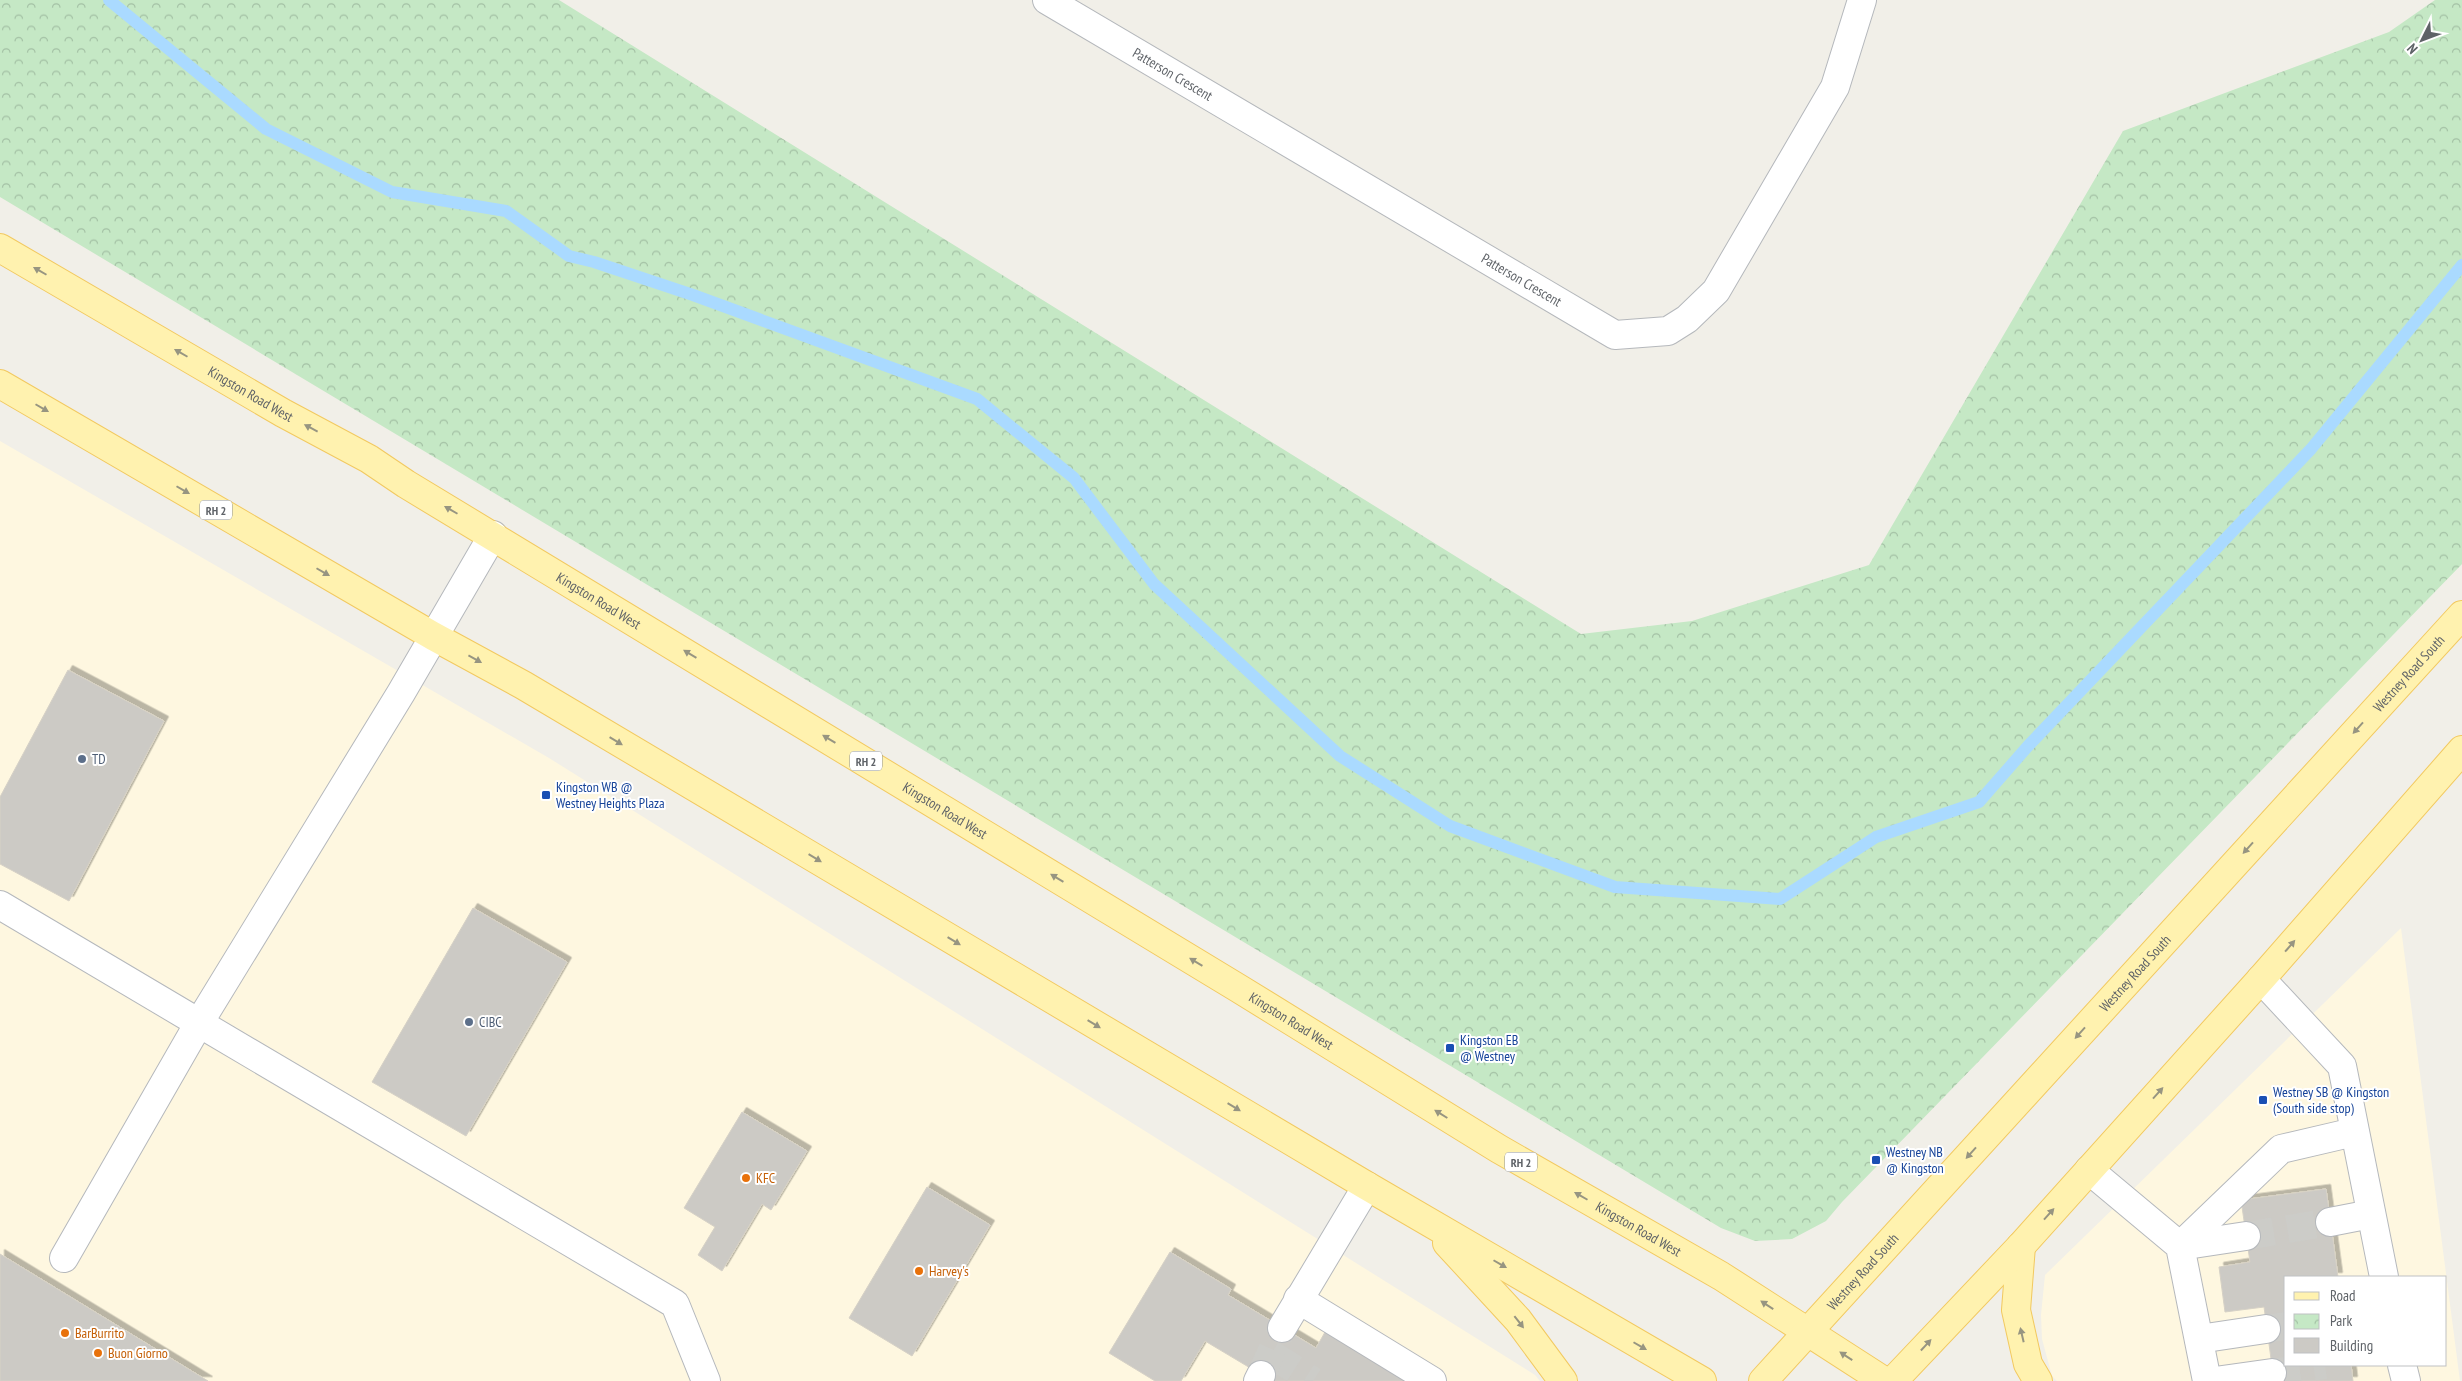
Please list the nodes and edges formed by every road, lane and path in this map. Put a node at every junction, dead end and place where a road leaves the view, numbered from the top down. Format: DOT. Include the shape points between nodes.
graph roads {
  1 [pos="1047,0"];
  2 [pos="1862,0"];
  3 [pos="0,248"];
  4 [pos="0,384"];
  5 [pos="493,535"];
  6 [pos="2462,615"];
  7 [pos="433,636"];
  8 [pos="2462,750"];
  9 [pos="0,905"];
  10 [pos="2261,979"];
  11 [pos="199,1023"];
  12 [pos="2354,1132"];
  13 [pos="2089,1170"];
  14 [pos="1367,1186"];
  15 [pos="2371,1214"];
  16 [pos="1427,1222"];
  17 [pos="2330,1222"];
  18 [pos="2246,1236"];
  19 [pos="2021,1246"];
  20 [pos="2180,1246"];
  21 [pos="64,1258"];
  22 [pos="2384,1276"];
  23 [pos="1298,1299"];
  24 [pos="1282,1328"];
  25 [pos="2266,1329"];
  26 [pos="1808,1331"];
  27 [pos="2199,1339"];
  28 [pos="2402,1366"];
  29 [pos="2272,1373"];
  30 [pos="706,1381"];
  31 [pos="1432,1381"];
  32 [pos="1562,1381"];
  33 [pos="1702,1381"];
  34 [pos="1763,1381"];
  35 [pos="1884,1381"];
  36 [pos="1893,1381"];
  37 [pos="2038,1381"];
  38 [pos="2207,1381"];
  39 [pos="2215,1381"];
  40 [pos="2406,1381"];
  1 -- 2 [label="street, Patterson Crescent" via="1615,335 1668,330 1687,319 1716,291 1835,87"];
  5 -- 3 [label="main road, Kingston Road West / RH 2, one-way" via="369,459 283,414"];
  4 -- 7 [label="main road, RH 2, one-way"];
  5 -- 7 [label="street"];
  26 -- 5 [label="main road, Kingston Road West / RH 2, one-way" via="1721,1276 1490,1144"];
  6 -- 26 [label="main road, Westney Road South, one-way"];
  7 -- 11 [label="street"];
  7 -- 14 [label="main road, RH 2, one-way" via="523,685"];
  10 -- 8 [label="main road, one-way"];
  9 -- 11 [label="street"];
  10 -- 12 [label="street" via="2342,1066"];
  13 -- 10 [label="main road, one-way"];
  11 -- 21 [label="street"];
  11 -- 30 [label="street" via="675,1304"];
  12 -- 15 [label="street"];
  12 -- 20 [label="street" via="2281,1149"];
  19 -- 13 [label="main road, one-way"];
  13 -- 20 [label="street"];
  14 -- 16 [label="main road, RH 2"];
  14 -- 23 [label="street"];
  15 -- 17 [label="street"];
  15 -- 22 [label="street"];
  16 -- 32 [label="main road, one-way" via="1518,1320"];
  16 -- 33 [label="main road, RH 2, one-way"];
  18 -- 20 [label="street"];
  36 -- 19 [label="main road, one-way"];
  37 -- 19 [label="main road, one-way" via="2028,1364 2016,1310"];
  20 -- 27 [label="street"];
  23 -- 24 [label="street"];
  23 -- 31 [label="street"];
  25 -- 27 [label="street"];
  26 -- 34 [label="main road, Westney Road South"];
  35 -- 26 [label="main road, Kingston Road West / RH 2, one-way"];
  27 -- 38 [label="street"];
  28 -- 40 [label="street"];
  29 -- 39 [label="street"];
}
